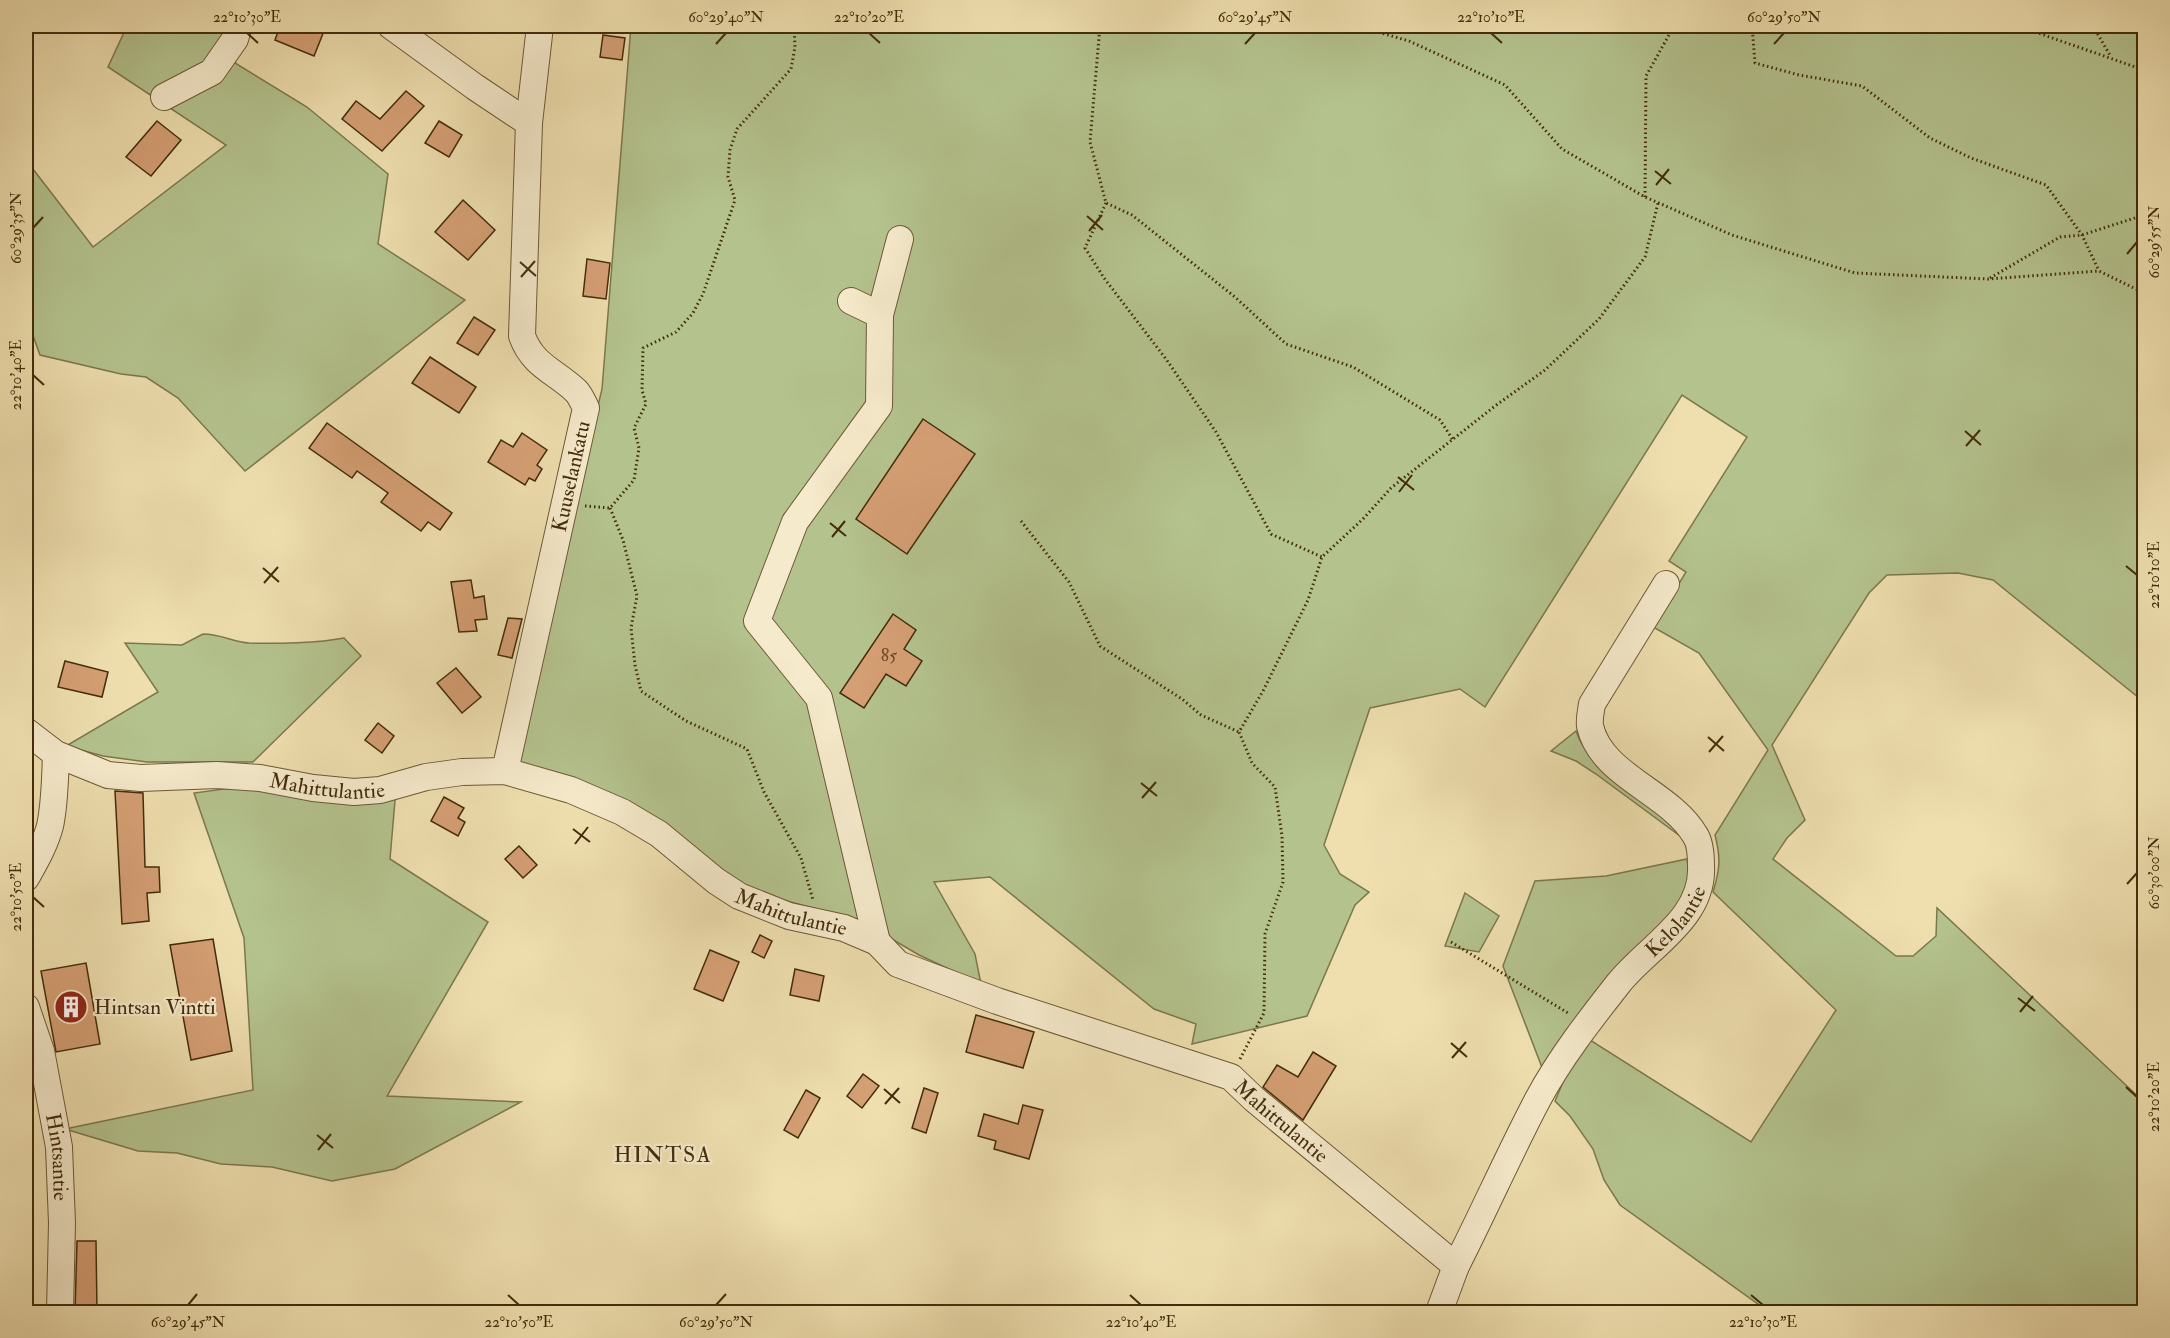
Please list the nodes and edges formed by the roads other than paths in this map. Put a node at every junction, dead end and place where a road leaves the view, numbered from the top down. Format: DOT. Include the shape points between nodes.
graph roads {
  1 [pos="239,26"];
  2 [pos="391,26"];
  3 [pos="540,26"];
  4 [pos="164,97"];
  5 [pos="529,123"];
  6 [pos="900,239"];
  7 [pos="851,301"];
  8 [pos="880,315"];
  9 [pos="1666,584"];
  10 [pos="26,731"];
  11 [pos="56,754"];
  12 [pos="505,771"];
  13 [pos="26,878"];
  14 [pos="877,942"];
  15 [pos="26,1007"];
  16 [pos="1456,1266"];
  17 [pos="60,1312"];
  18 [pos="1439,1312"];
  1 -- 4 [label="street" via="235,39 212,72"];
  2 -- 5 [label="street"];
  3 -- 5 [label="street, Kuuselankatu"];
  5 -- 12 [label="street, Kuuselankatu" via="522,336 534,359 577,392 586,408"];
  6 -- 8 [label="street"];
  7 -- 8 [label="street"];
  8 -- 14 [label="street" via="879,405 795,522 757,621 819,698"];
  9 -- 16 [label="street, Kelolantie" via="1592,704 1590,724 1607,759 1674,810 1696,836 1702,867 1697,899 1676,926 1620,981 1567,1051 1539,1098"];
  10 -- 11 [label="street, Mahittulantie"];
  11 -- 12 [label="street, Mahittulantie" via="108,775 260,778 354,792 380,790 426,777"];
  11 -- 13 [label="street" via="50,826"];
  12 -- 14 [label="street, Mahittulantie" via="571,790 622,812 659,834 738,896"];
  14 -- 16 [label="street, Mahittulantie" via="907,968 1231,1077"];
  15 -- 17 [label="street, Hintsantie" via="41,1051 59,1147"];
  16 -- 18 [label="street"];
}
